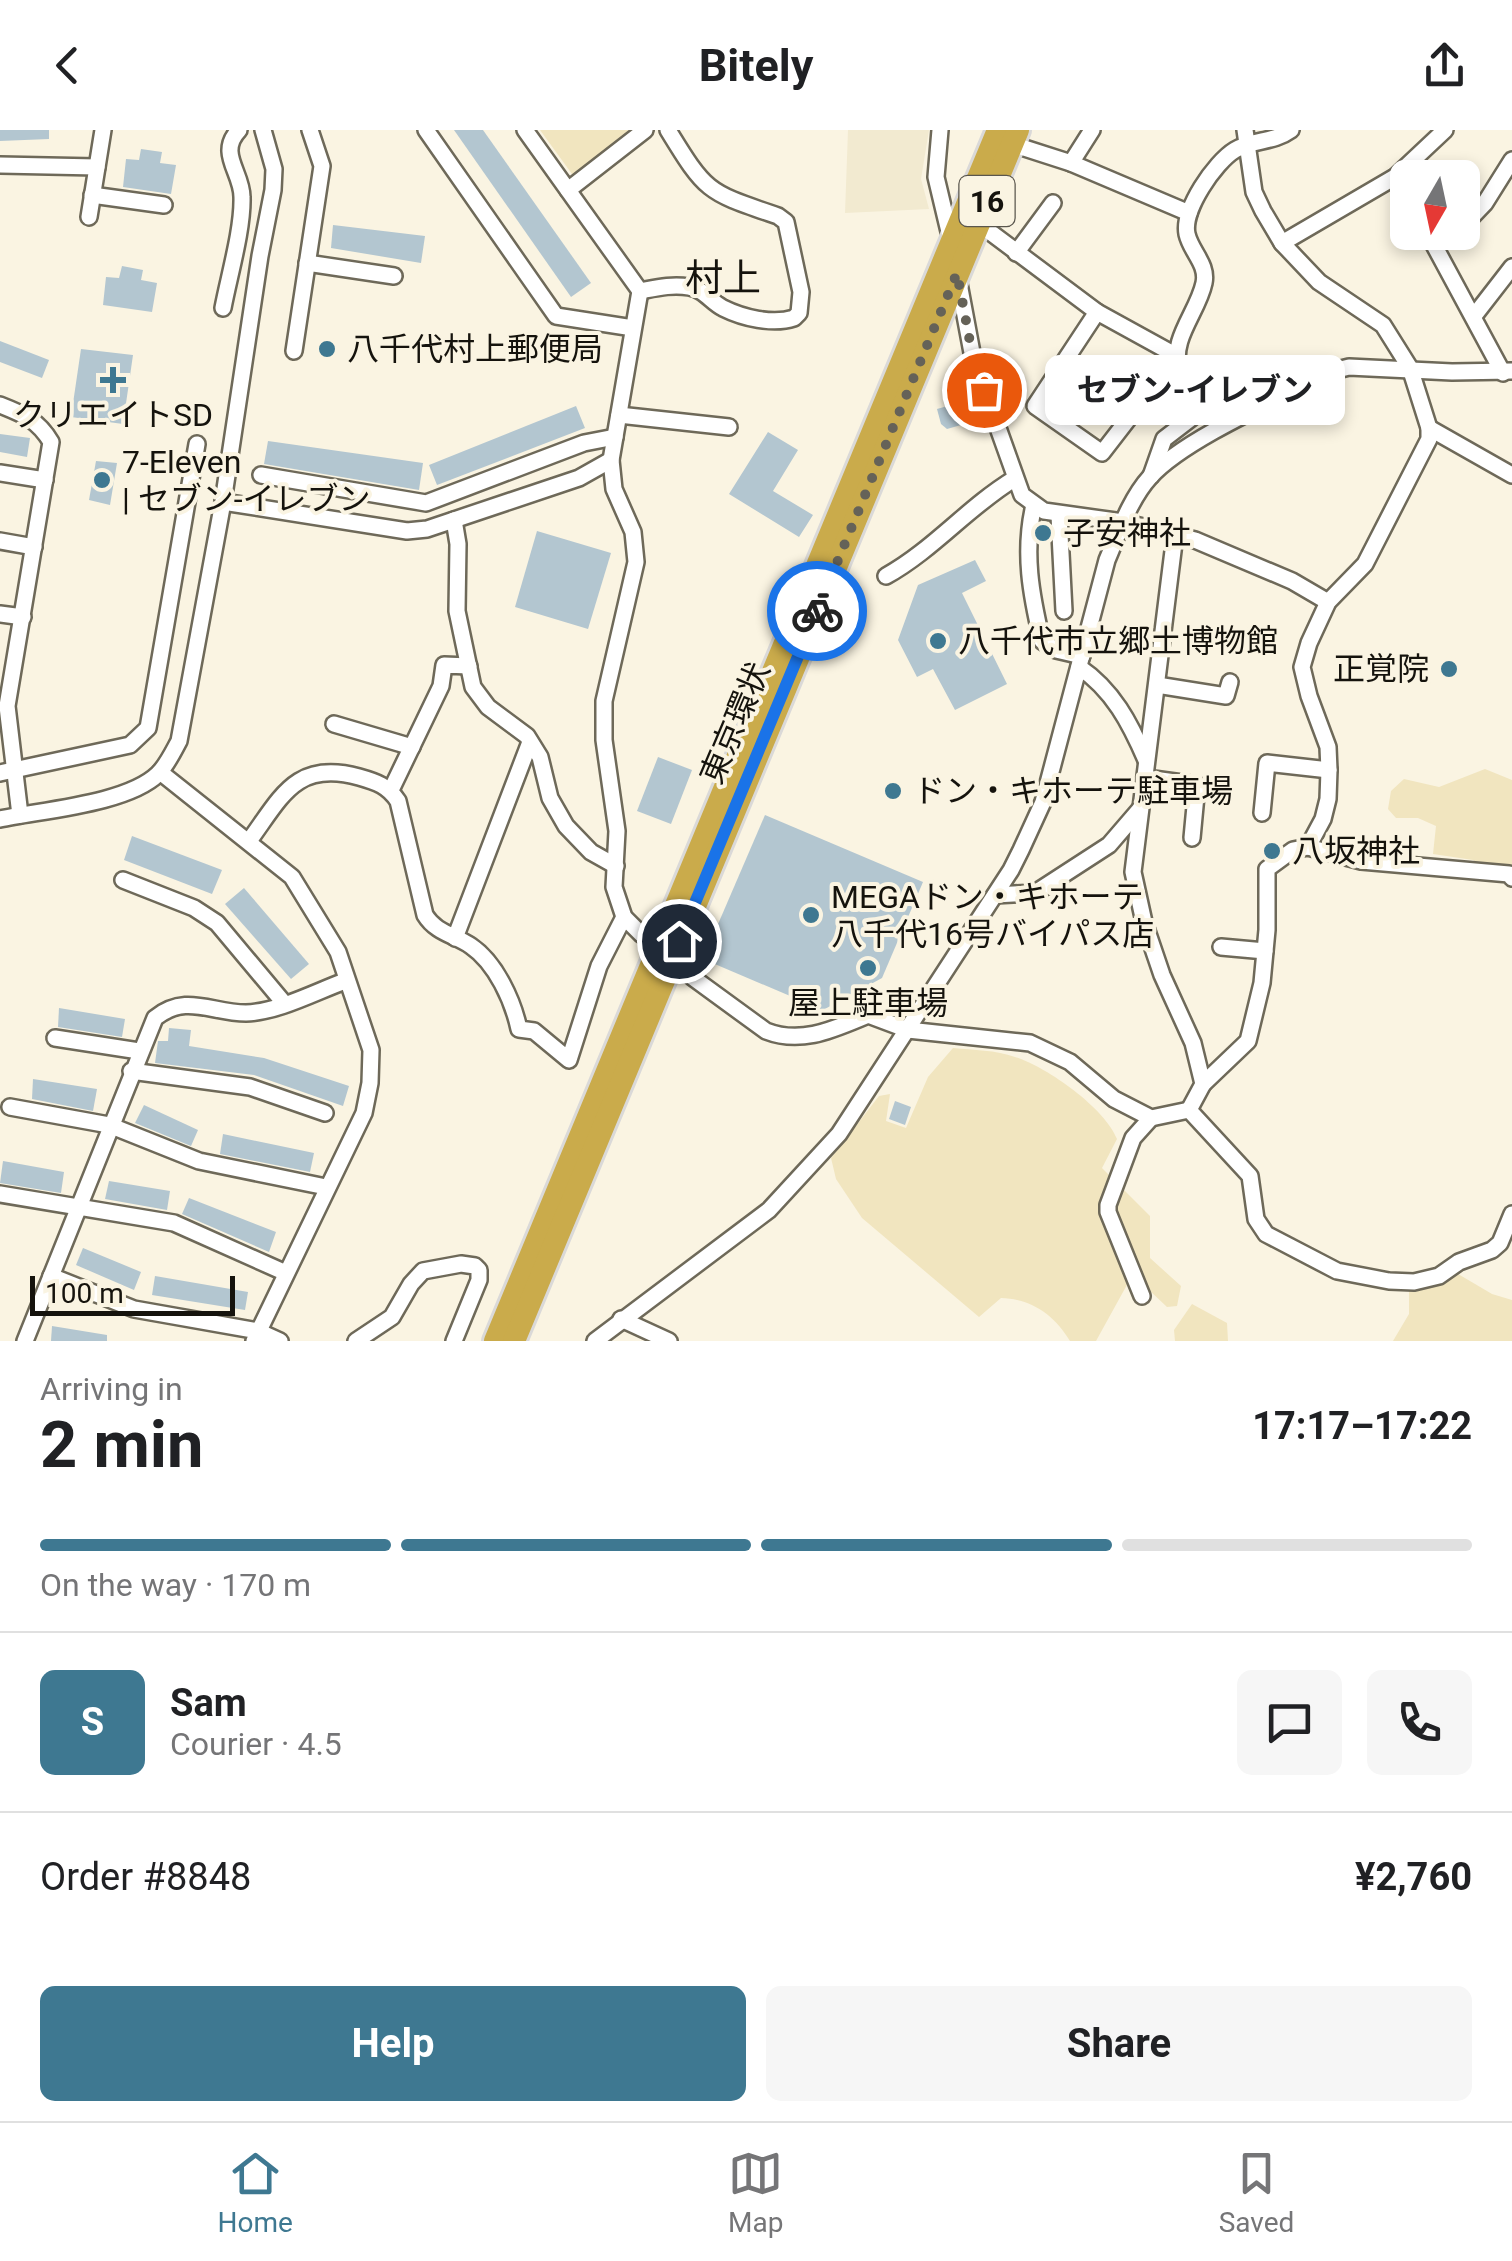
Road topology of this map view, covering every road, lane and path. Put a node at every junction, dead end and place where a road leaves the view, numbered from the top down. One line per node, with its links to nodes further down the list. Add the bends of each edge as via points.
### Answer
1 (103, 130): 19 (street)
2 (240, 130): 40 (street, via 230,144 242,195)
3 (263, 130): 63 (street, via 274,190)
4 (310, 130): 35 (street, via 322,166)
5 (426, 130): 43 (street, via 556,316)
6 (525, 130): 21 (street)
7 (646, 130): 21 (street)
8 (668, 130): 39 (street, via 712,192 786,222 801,302 794,318 776,322 720,307 689,287)
9 (940, 130): 29 (street, via 935,163)
10 (1092, 130): 17 (street)
11 (1291, 130): 14 (street, via 1278,140)
12 (1445, 130): 15 (street)
13 (1009, 135): 17 (street); 28 (highway, 東京環状 / 16); 29 (highway, 東京環状 / 16)
14 (1248, 137): 26 (street); 30 (street, via 1254,192)
15 (1413, 160)
16 (1512, 160): 25 (street)
17 (1070, 164): 26 (street)
18 (0, 165): 19 (street)
19 (97, 167): 22 (street)
20 (1390, 180): 30 (street)
21 (568, 190): 39 (street)
22 (92, 196): 24 (street); 27 (street)
23 (1053, 203): 34 (street)
24 (164, 205)
25 (1480, 208)
26 (1189, 212): 45 (street, via 1187,236 1206,273)
27 (89, 217)
28 (978, 223): 34 (street); 37 (highway, 東京環状 / 16)
29 (951, 242): 37 (street); 131 (highway, 東京環状 / 16)
30 (1282, 243): 47 (street, via 1319,282 1383,324)
31 (1437, 250): 33 (street)
32 (1442, 250): 33 (street)
33 (1439, 253): 42 (street)
34 (1016, 254): 41 (street)
35 (308, 263): 38 (street); 44 (street)
36 (1512, 267): 42 (street)
37 (957, 273): 46 (street); 132 (highway, 東京環状 / 16)
38 (394, 276)
39 (640, 291): 43 (street)
40 (223, 308)
41 (1097, 312): 45 (street); 45 (street, via 1036,406 1102,453)
42 (1474, 316): 48 (street)
43 (633, 328): 51 (street)
44 (294, 351)
45 (1177, 356): 60 (street, via 1198,404 1194,416 1164,439)
46 (973, 358): 49 (street); 61 (street)
47 (1410, 368): 48 (street); 53 (street); 60 (street, via 1333,370 1197,442)
48 (1508, 372)
49 (1011, 386)
50 (0, 405): 62 (street, via 42,426 52,442)
51 (619, 415): 52 (street); 54 (street)
52 (729, 426)
53 (1429, 428): 59 (street); 72 (street, via 1425,451 1365,564)
54 (615, 438): 56 (street); 58 (street, via 584,442 426,503)
55 (197, 444): 86 (street, via 148,728 130,745)
56 (612, 460): 66 (street, via 579,478); 96 (street, via 614,489 636,552 604,701)
57 (0, 472): 62 (street)
58 (261, 475)
59 (1512, 475)
60 (1151, 476): 67 (street)
61 (1014, 479): 64 (street); 71 (street)
62 (45, 480): 70 (street)
63 (223, 502): 66 (street, via 407,531); 87 (street, via 186,714)
64 (1034, 505): 65 (street); 76 (street, via 1026,560 1042,641)
65 (1059, 515): 67 (street); 73 (street)
66 (454, 520): 77 (street, via 457,611)
67 (1122, 522): 68 (street); 76 (street)
68 (1175, 535): 72 (street); 79 (street)
69 (0, 541): 70 (street)
70 (34, 547): 75 (street)
71 (886, 576)
72 (1328, 602): 84 (street, via 1302,667)
73 (1064, 611)
74 (0, 614): 75 (street)
75 (22, 617): 80 (street)
76 (1081, 662): 85 (street, via 1124,714); 99 (street, via 1042,802)
77 (469, 666): 82 (street, via 473,687 488,707); 83 (street, via 444,665)
78 (1230, 682): 79 (street, via 1226,696)
79 (1157, 685): 85 (street)
80 (4, 706): 86 (street)
81 (334, 724): 83 (street)
82 (530, 742): 96 (street, via 566,826); 102 (street)
83 (412, 747): 88 (street)
84 (1329, 770): 90 (street, via 1267,762); 95 (street, via 1323,819)
85 (1147, 771): 89 (street); 93 (street, via 1197,785)
86 (7, 772): 91 (street)
87 (160, 772): 91 (street, via 107,797); 94 (street)
88 (391, 790): 94 (street, via 343,773 314,772 296,780); 102 (street, via 424,916)
89 (1140, 809): 99 (street, via 1108,845 1035,893); 112 (street, via 1133,858 1137,892)
90 (1262, 813)
91 (20, 815): 92 (street)
92 (0, 819)
93 (1192, 838)
94 (249, 841): 106 (street, via 292,877 338,952)
95 (1308, 848): 97 (street); 104 (street, via 1267,869)
96 (616, 866): 100 (street, via 614,887)
97 (1512, 878)
98 (123, 880): 107 (street, via 208,916)
99 (995, 895): 108 (street)
100 (624, 918): 101 (street); 102 (street, via 599,966 569,1060 534,1031 519,1028 500,980 474,948)
101 (642, 935)
102 (455, 938)
103 (1221, 947): 104 (street)
104 (1265, 951): 112 (street, via 1248,1041)
105 (692, 977): 108 (street, via 778,1036 819,1034 868,1014)
106 (345, 981): 107 (street); 118 (street, via 372,1067 364,1112)
107 (284, 1003): 110 (street, via 248,1013 174,1006 155,1018)
108 (908, 1030): 116 (street, via 1030,1043); 125 (street, via 839,1134 769,1210)
109 (56, 1038): 110 (street)
110 (140, 1051): 111 (street)
111 (131, 1071): 115 (street, via 250,1087); 117 (street)
112 (1203, 1084): 114 (street)
113 (10, 1107): 117 (street)
114 (1189, 1110): 116 (street); 121 (street, via 1250,1176 1256,1220 1266,1234 1337,1271 1389,1282 1439,1276 1500,1244)
115 (325, 1113)
116 (1151, 1118): 124 (street, via 1133,1138 1108,1205)
117 (109, 1125): 118 (street, via 199,1161); 120 (street)
118 (326, 1187): 122 (street)
119 (0, 1194): 120 (street)
120 (76, 1208): 122 (street, via 174,1223); 123 (street)
121 (1512, 1214)
122 (286, 1273): 126 (street)
123 (50, 1276): 126 (street, via 134,1309); 127 (street)
124 (1142, 1296)
125 (622, 1319): 133 (street); 134 (street)
126 (256, 1336): 128 (street)
127 (24, 1341)
128 (280, 1341)
129 (356, 1341): 130 (street, via 392,1317 423,1270 469,1264 479,1280)
130 (454, 1341)
131 (495, 1341)
132 (514, 1341)
133 (595, 1341)
134 (669, 1341)

